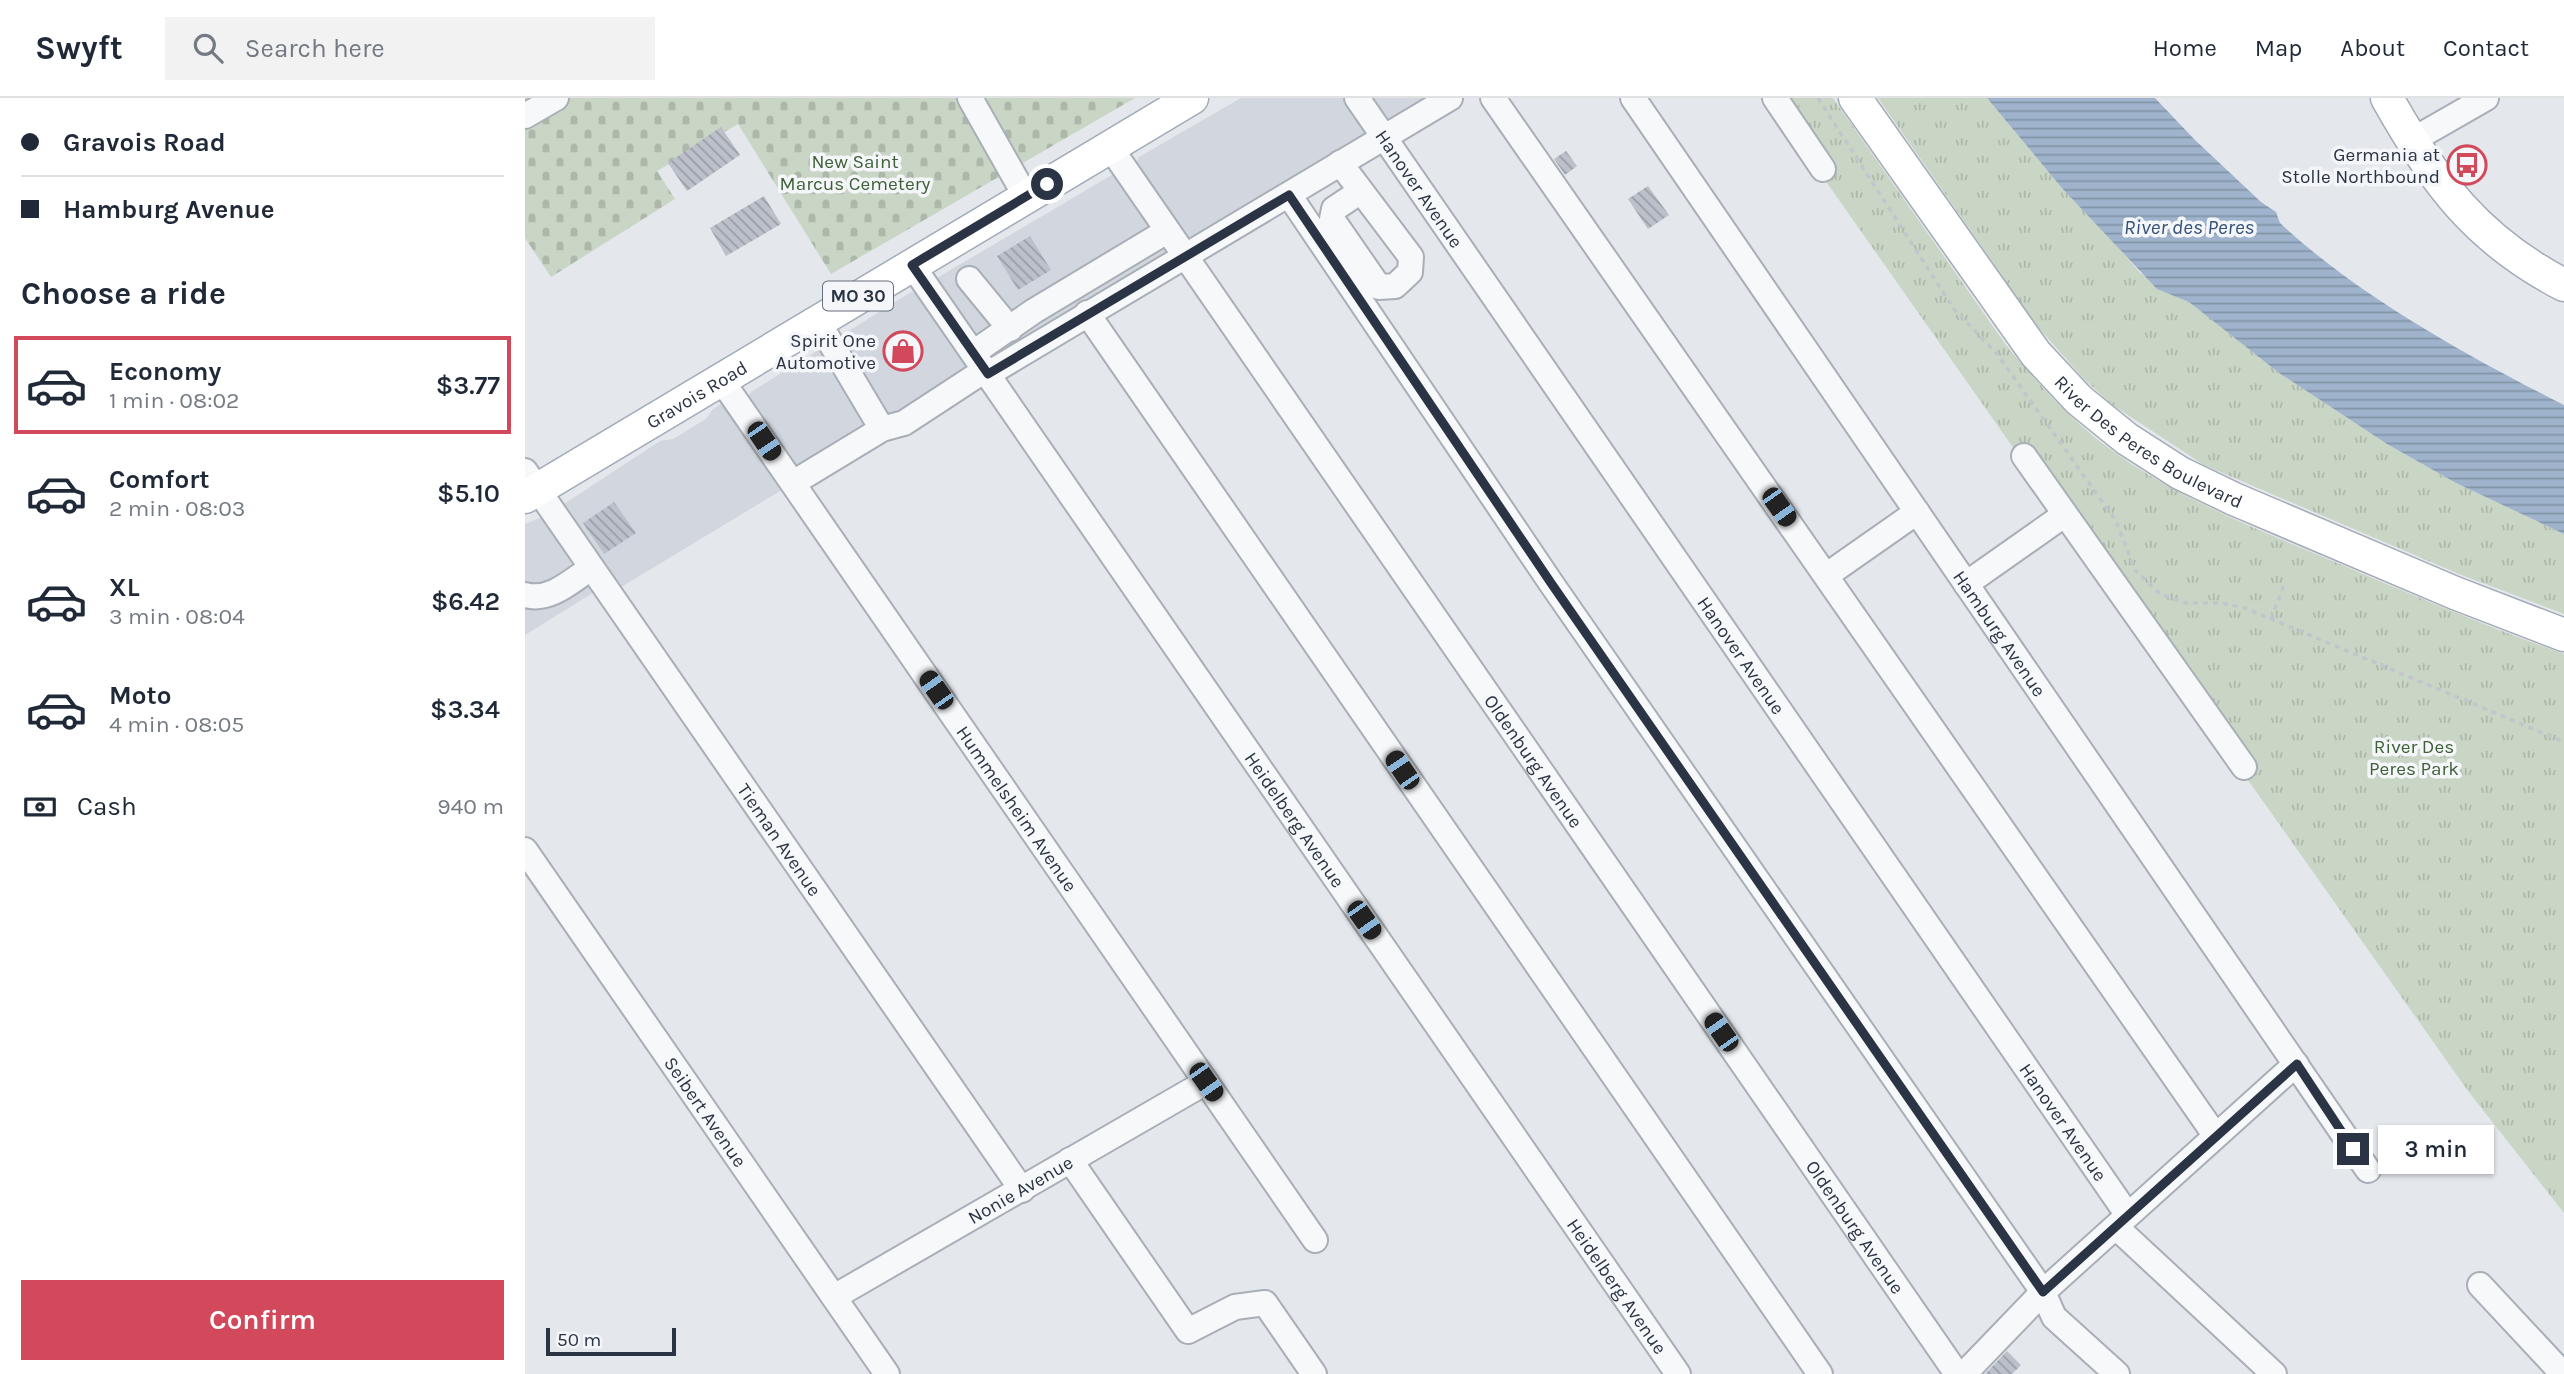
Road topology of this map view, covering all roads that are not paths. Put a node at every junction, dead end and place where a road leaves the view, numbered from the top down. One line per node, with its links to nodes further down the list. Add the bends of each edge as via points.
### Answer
1 (556, 98): 12 (street)
2 (970, 98): 20 (street)
3 (1192, 98): 15 (main road, Gravois Road / MO 30)
4 (1357, 98): 13 (street, Hanover Avenue)
5 (1450, 98): 13 (street)
6 (1493, 98): 38 (street)
7 (1633, 98): 35 (street, Hamburg Avenue)
8 (1775, 98): 17 (street)
9 (1855, 98): 41 (main road, River Des Peres Boulevard, via 2036,354 2079,400 2127,439 2180,473 2234,499)
10 (2387, 98): 14 (main road)
11 (2486, 98): 14 (street)
12 (525, 116)
13 (1383, 136): 16 (street); 50 (street, Hanover Avenue)
14 (2411, 141): 25 (main road, via 2430,172 2474,224)
15 (1110, 147): 20 (main road, Gravois Road / MO 30); 21 (street, Oldenburg Avenue)
16 (1340, 163): 18 (street); 19 (street)
17 (1823, 169)
18 (1361, 191)
19 (1289, 195): 22 (street); 53 (street, via 1551,583)
20 (1025, 197): 23 (main road, Gravois Road / MO 30)
21 (1167, 231): 22 (street, Oldenburg Avenue); 28 (street)
22 (1185, 257): 26 (street); 59 (street, Oldenburg Avenue)
23 (912, 265): 27 (main road, Gravois Road / MO 30); 29 (street, Heidelberg Avenue)
24 (969, 279): 28 (street)
25 (2564, 285)
26 (1087, 313): 29 (street); 58 (street)
27 (817, 320): 30 (main road, Gravois Road / MO 30); 31 (street)
28 (1010, 328): 29 (street)
29 (982, 366): 31 (street, via 904,423); 57 (street, Heidelberg Avenue)
30 (720, 378): 33 (street, Hummelsheim Avenue); 34 (main road, Gravois Road / MO 30)
31 (882, 429): 33 (street)
32 (2024, 456): 36 (street)
33 (793, 483): 45 (street, Hummelsheim Avenue)
34 (529, 486): 37 (street, Tieman Avenue)
35 (1917, 512): 38 (street); 39 (street, Hamburg Avenue)
36 (2064, 515): 39 (street); 42 (street)
37 (591, 568): 40 (street, via 551,594); 49 (street, Tieman Avenue)
38 (1827, 575): 46 (street)
39 (1966, 584): 44 (street, Hamburg Avenue)
40 (525, 595)
41 (2564, 635)
42 (2243, 767)
43 (528, 860): 54 (street, Seibert Avenue)
44 (2297, 1064): 46 (street); 48 (street, Hamburg Avenue)
45 (1206, 1082): 47 (street, Nonie Avenue); 51 (street, Hummelsheim Avenue)
46 (2215, 1135): 50 (street)
47 (1070, 1160): 49 (street, Nonie Avenue); 55 (street, via 1188,1331 1235,1307 1265,1303)
48 (2368, 1170)
49 (1022, 1190): 54 (street, Nonie Avenue)
50 (2122, 1221): 53 (street); 62 (street, Hanover Avenue)
51 (1315, 1240)
52 (2480, 1285): 63 (street)
53 (2043, 1292): 60 (street); 61 (street, via 2054,1317)
54 (834, 1297): 56 (street, Seibert Avenue)
55 (1310, 1373)
56 (887, 1374)
57 (1678, 1374)
58 (1821, 1374)
59 (1957, 1374)
60 (1964, 1374)
61 (2117, 1374)
62 (2274, 1374)
63 (2563, 1374)

